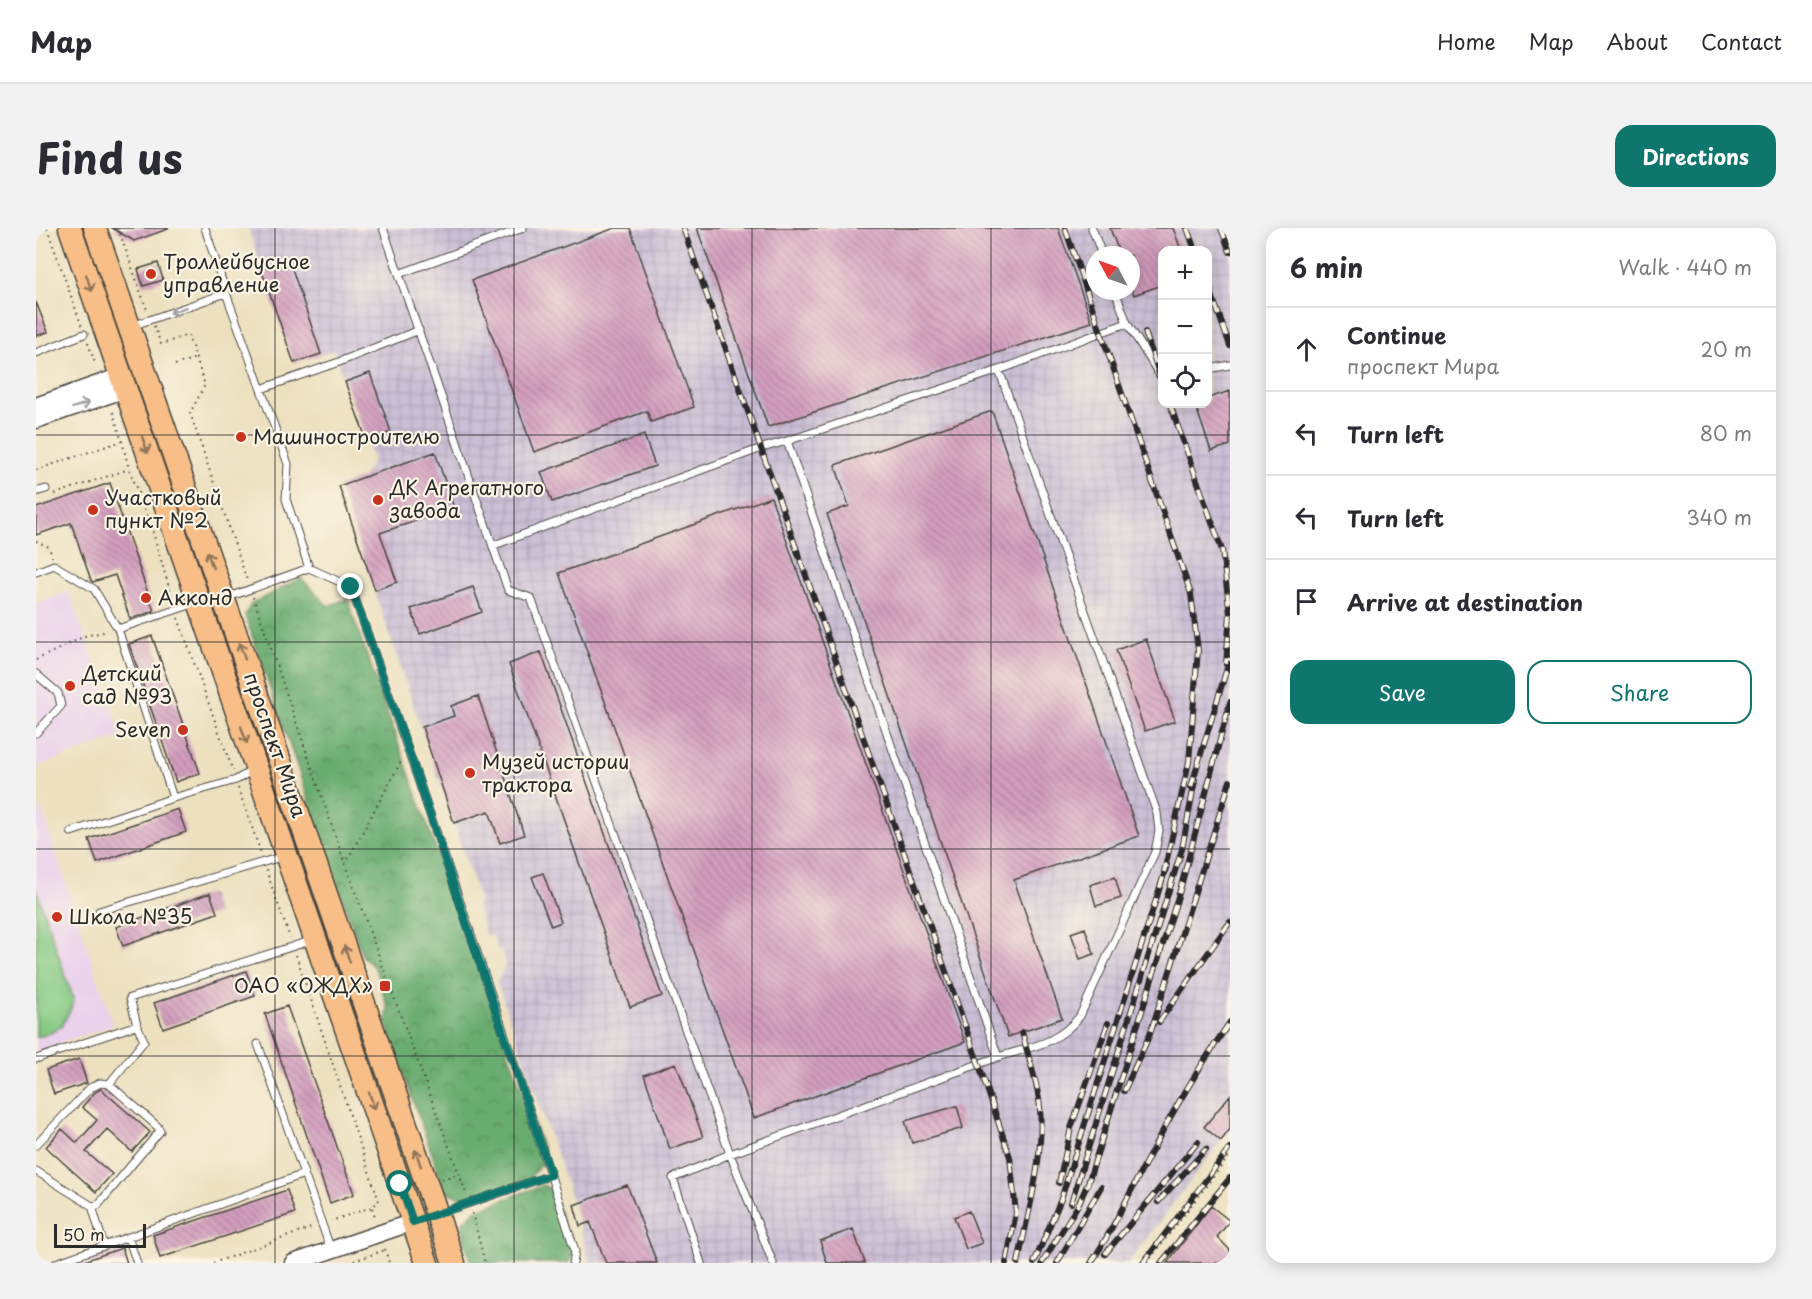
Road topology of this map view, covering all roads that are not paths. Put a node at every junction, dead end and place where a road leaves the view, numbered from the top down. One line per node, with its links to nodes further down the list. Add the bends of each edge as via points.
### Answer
1 (70, 228): 21 (main road, проспект Мира, one-way to 21)
2 (95, 228): 12 (main road, проспект Мира)
3 (205, 228): 9 (lane)
4 (383, 228): 8 (lane)
5 (523, 228): 8 (lane)
6 (1092, 228): 7 (lane)
7 (1099, 246)
8 (399, 274): 13 (lane)
9 (226, 293): 12 (lane, one-way to 12); 22 (lane)
10 (1118, 300): 11 (lane)
11 (1127, 323): 18 (lane); 19 (lane)
12 (129, 327): 20 (main road, проспект Мира)
13 (419, 330): 22 (lane); 28 (lane)
14 (84, 334): 15 (lane)
15 (36, 353)
16 (1230, 365): 17 (lane)
17 (1212, 368)
18 (999, 370): 25 (lane); 44 (lane, via 1157,813 1159,831 1155,852 1080,1016 1058,1038)
19 (1158, 372)
20 (146, 375): 21 (main road); 31 (main road, проспект Мира, one-way to 20)
21 (124, 383): 23 (street); 24 (street, one-way to 21); 32 (main road, проспект Мира, one-way to 32)
22 (261, 389): 29 (lane, via 288,464 286,499)
23 (36, 405)
24 (36, 420)
25 (787, 441): 28 (lane); 44 (lane)
26 (36, 492): 27 (lane)
27 (46, 493)
28 (494, 545): 48 (lane, via 508,590 531,598)
29 (309, 568): 31 (lane); 51 (lane, via 351,587)
30 (36, 572): 33 (lane, via 54,566 94,589)
31 (224, 598): 53 (main road, проспект Мира, one-way to 31)
32 (198, 602): 33 (lane); 36 (main road, проспект Мира, one-way to 36)
33 (118, 629): 37 (lane)
34 (36, 674): 35 (lane, via 58,693 61,706)
35 (36, 733)
36 (245, 772): 37 (lane, via 236,780); 39 (main road, проспект Мира)
37 (173, 798): 38 (lane)
38 (71, 832)
39 (286, 855): 40 (lane); 41 (main road, проспект Мира)
40 (99, 911)
41 (316, 940): 42 (lane, via 130,998); 54 (main road, проспект Мира, one-way to 54)
42 (137, 1025): 45 (lane); 46 (lane, via 144,1041)
43 (258, 1044): 50 (lane)
44 (998, 1057): 48 (lane)
45 (36, 1059)
46 (109, 1084): 47 (lane, via 90,1088); 52 (lane, via 160,1131 98,1205)
47 (36, 1145)
48 (730, 1154): 64 (lane, via 673,1178); 65 (lane)
49 (36, 1171): 52 (lane)
50 (304, 1174): 55 (lane); 57 (lane)
51 (551, 1175): 53 (lane); 63 (lane, via 575,1251)
52 (92, 1206): 56 (lane)
53 (437, 1214): 54 (main road); 62 (main road, проспект Мира)
54 (413, 1222): 57 (street); 61 (main road, проспект Мира)
55 (128, 1237): 56 (lane); 59 (lane)
56 (104, 1246): 58 (lane)
57 (331, 1250): 60 (street)
58 (56, 1263)
59 (137, 1263)
60 (293, 1263)
61 (427, 1263)
62 (454, 1263)
63 (573, 1263)
64 (701, 1263)
65 (773, 1263)

